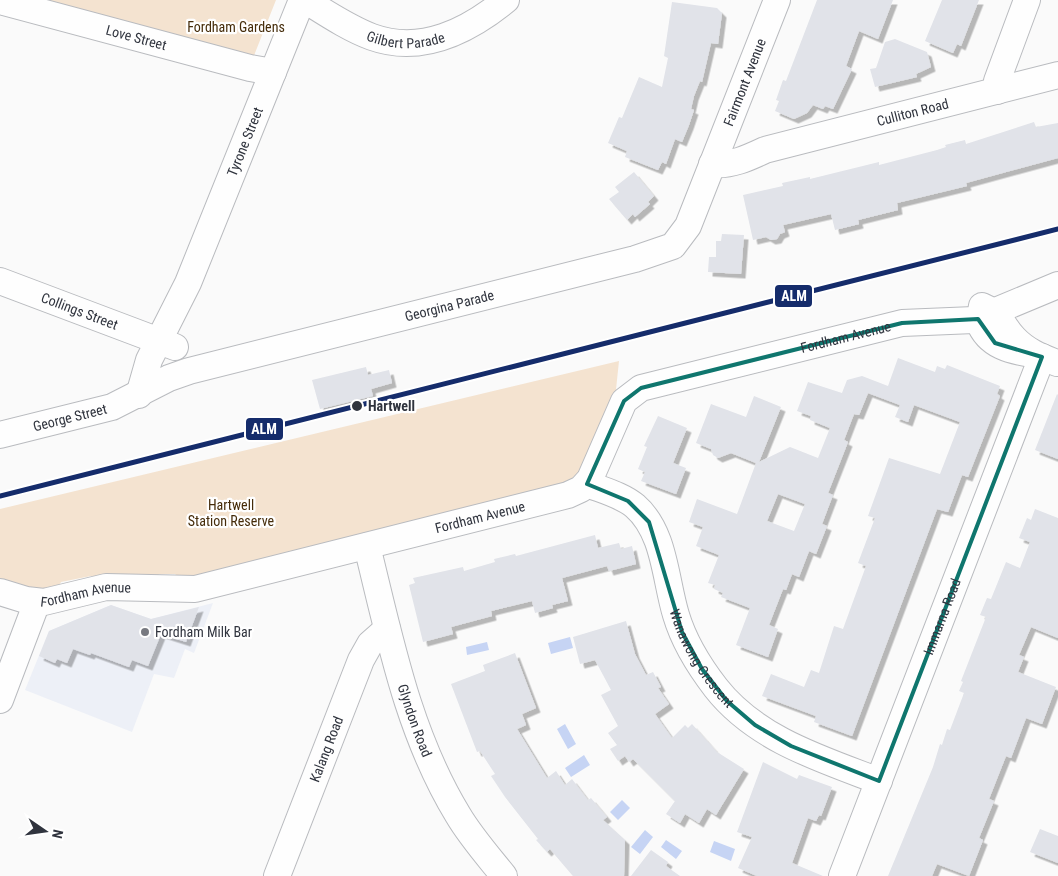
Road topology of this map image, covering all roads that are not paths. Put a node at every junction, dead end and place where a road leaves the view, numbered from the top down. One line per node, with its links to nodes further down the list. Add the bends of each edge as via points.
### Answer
1 (303, 0): 2 (street, Gilbert Parade, via 374,38 411,42 448,37 478,22); 6 (street, Tyrone Street)
2 (506, 0)
3 (777, 0): 9 (street, Fairmont Avenue)
4 (1027, 0): 8 (street, via 997,81)
5 (0, 1): 6 (street, Love Street)
6 (273, 72): 13 (street, Tyrone Street)
7 (1058, 75): 8 (street, Culliton Road)
8 (997, 91): 9 (street, Culliton Road, via 765,150)
9 (716, 156): 15 (street, Georgina Parade, via 683,234 666,250)
10 (0, 281): 13 (street, Collings Street)
11 (1058, 285): 12 (street, Fordham Avenue)
12 (985, 312): 14 (street, via 1012,337); 18 (street, Fordham Avenue, via 902,323 634,392 620,409)
13 (166, 344): 15 (street); 16 (street, Tyrone Street, via 146,368)
14 (1044, 358): 24 (street, Immarna Road)
15 (189, 371): 16 (street, Georgina Parade, via 168,378)
16 (139, 395): 17 (street, George Street, via 112,407)
17 (0, 435)
18 (587, 484): 19 (street, Fordham Avenue, via 568,496); 24 (street, Wanawong Crescent, via 628,501 649,522 682,632 702,669 727,701 755,725 791,746)
19 (367, 546): 21 (street, Fordham Avenue, via 195,589 106,587 55,601); 22 (street, Glyndon Road)
20 (0, 592): 21 (street, Fordham Avenue)
21 (37, 602): 23 (street)
22 (387, 630): 25 (street, Kalang Road, via 370,644 360,660); 26 (street, Glyndon Road, via 410,712 437,777 459,816)
23 (0, 700)
24 (879, 781): 27 (street, Immarna Road)
25 (277, 876)
26 (504, 876)
27 (842, 876)

